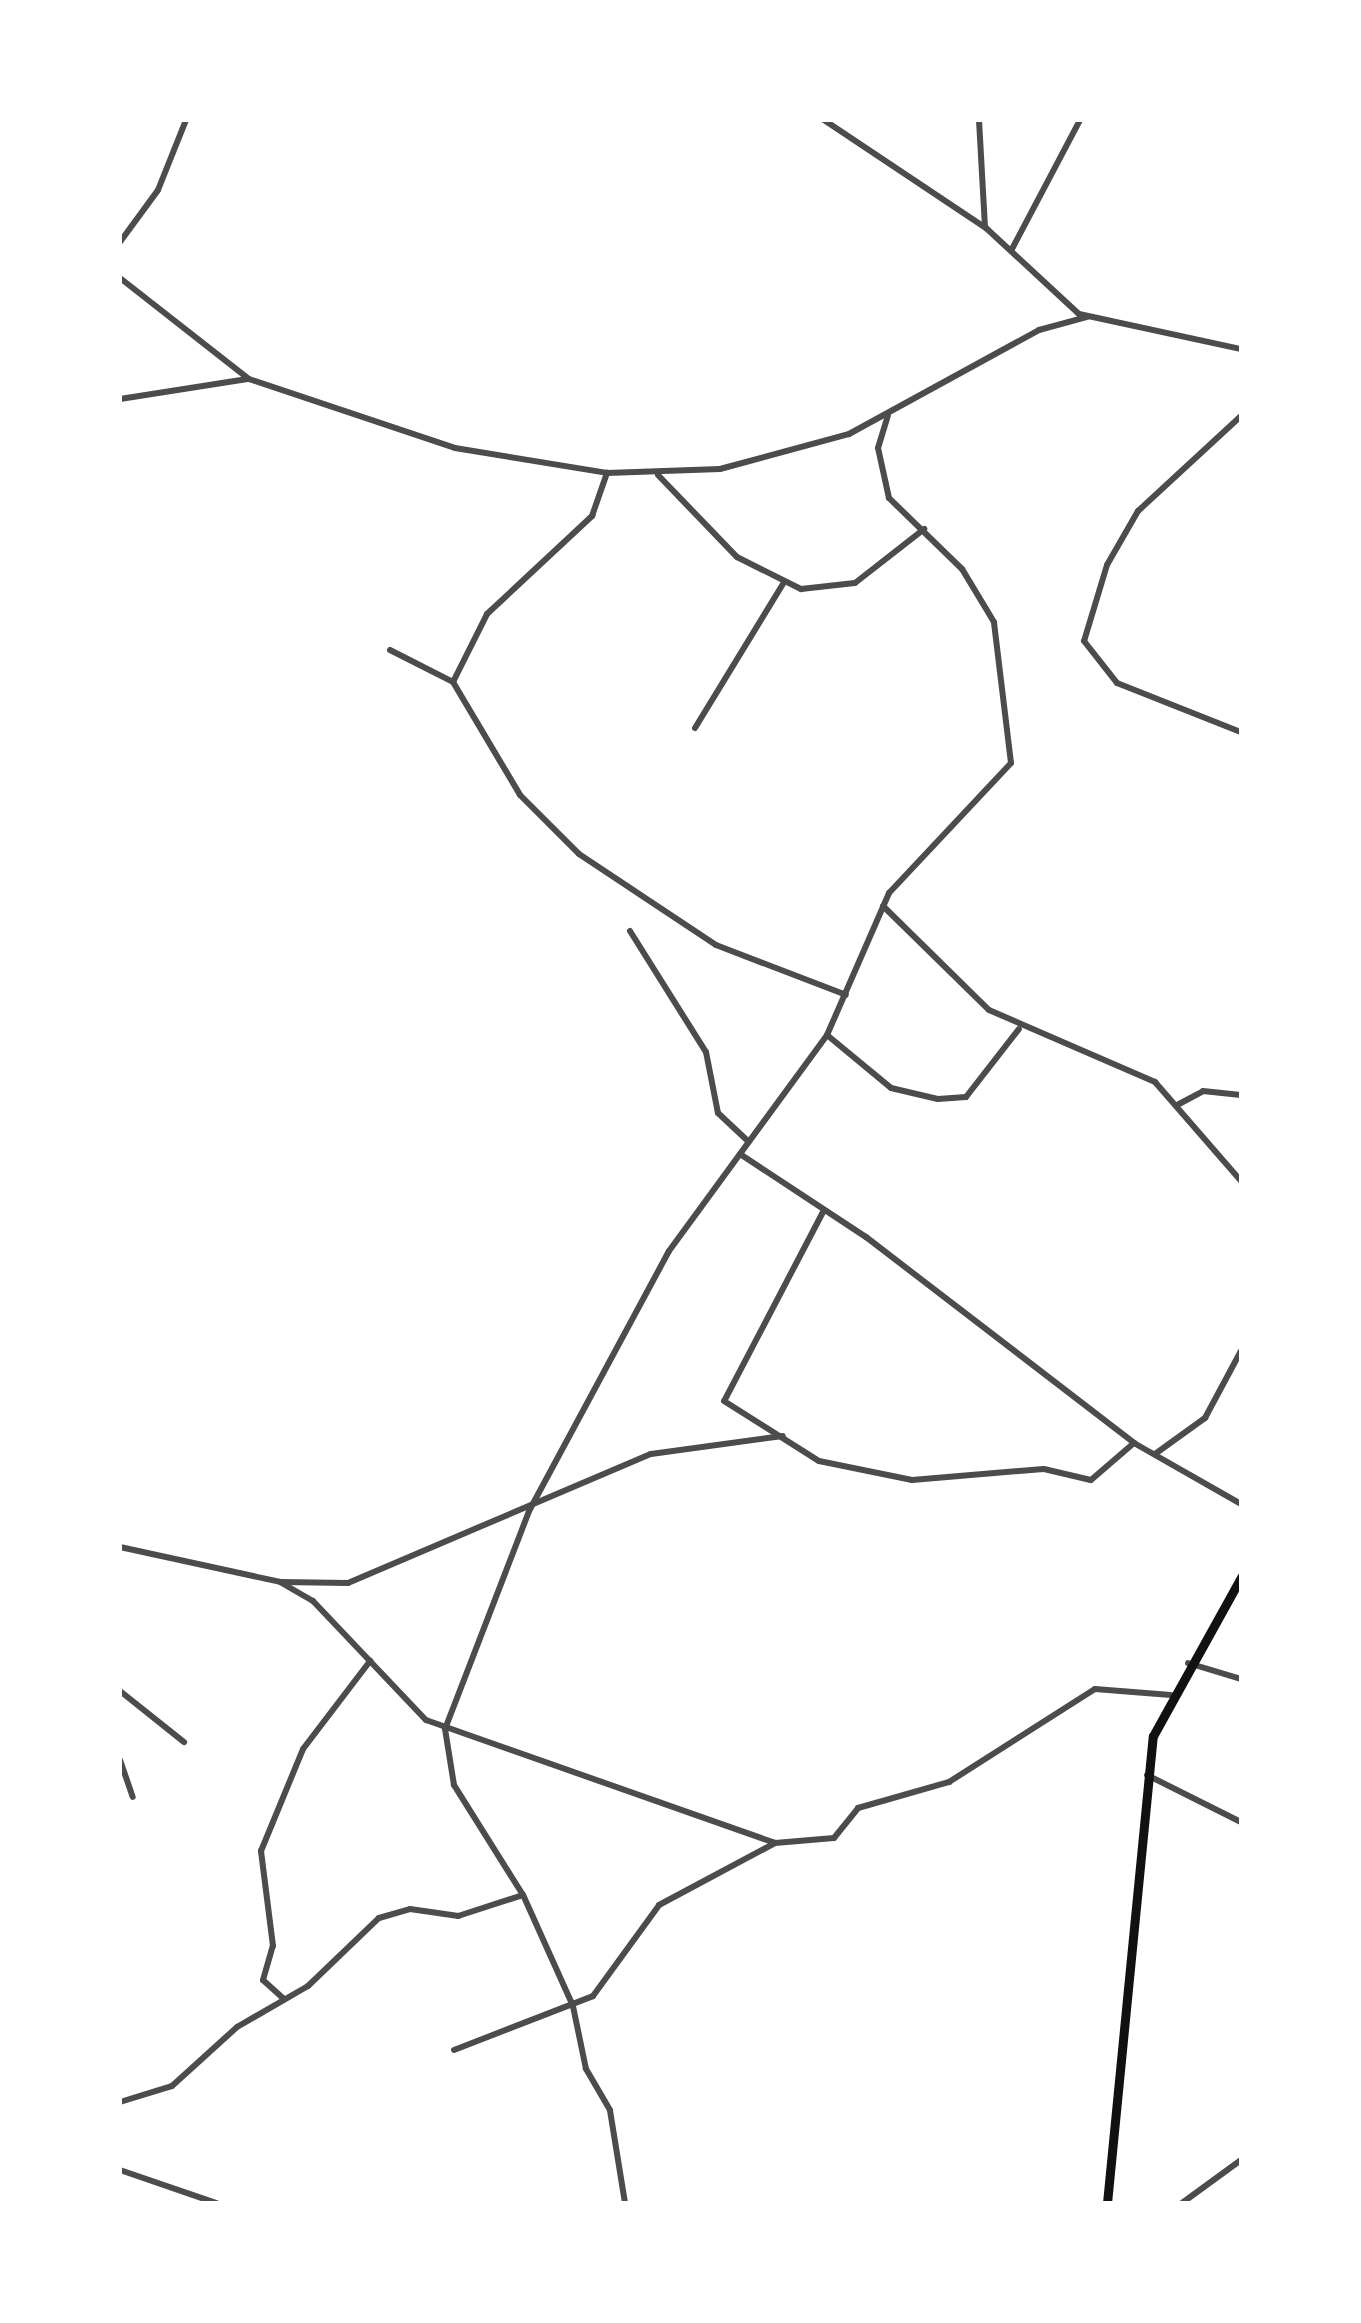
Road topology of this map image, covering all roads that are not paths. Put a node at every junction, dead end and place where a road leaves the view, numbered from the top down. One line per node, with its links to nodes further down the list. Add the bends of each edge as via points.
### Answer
1 (186, 120): 6 (street, via 158,190)
2 (824, 120): 5 (street)
3 (980, 120): 5 (street)
4 (1080, 120): 7 (street)
5 (986, 228): 7 (street)
6 (120, 242)
7 (1012, 249): 9 (street, via 1056,299)
8 (120, 278): 11 (street)
9 (1087, 317): 10 (street); 13 (street, via 1040,330)
10 (1241, 349)
11 (249, 379): 12 (street); 15 (street, via 456,448)
12 (120, 399)
13 (888, 416): 16 (street, via 767,458); 17 (street, via 878,448 882,477 889,498)
14 (1241, 416): 22 (street, via 1138,511 1107,564 1084,641 1117,683)
15 (607, 472): 16 (street); 20 (street, via 592,516 487,614)
16 (657, 474): 18 (street, via 737,556)
17 (924, 529): 18 (street, via 855,583); 23 (street, via 988,605 1014,752)
18 (784, 584): 21 (street)
19 (390, 650): 20 (street)
20 (454, 682): 25 (street, via 520,795 579,854 716,944)
21 (694, 728)
22 (1241, 732)
23 (883, 906): 25 (street); 26 (street)
24 (630, 931): 30 (street, via 706,1052 718,1114)
25 (846, 995): 27 (street)
26 (1020, 1029): 27 (street, via 966,1097 938,1099 891,1088); 29 (street, via 1155,1082)
27 (827, 1035): 30 (street)
28 (1241, 1095): 29 (street, via 1203,1091)
29 (1179, 1104): 32 (street)
30 (749, 1142): 31 (street)
31 (740, 1154): 33 (street); 39 (street, via 669,1251)
32 (1241, 1181)
33 (823, 1212): 35 (street, via 722,1396); 36 (street)
34 (1241, 1350): 37 (street, via 1205,1418)
35 (783, 1436): 36 (street, via 834,1467 928,1481 1009,1469 1091,1480); 39 (street, via 651,1454)
36 (1134, 1443): 37 (street)
37 (1154, 1455): 38 (street)
38 (1241, 1504)
39 (529, 1511): 42 (street, via 348,1583); 48 (street)
40 (120, 1547): 42 (street)
41 (1241, 1577): 44 (main road)
42 (280, 1582): 43 (street, via 313,1601)
43 (370, 1661): 48 (street, via 396,1697); 56 (street, via 303,1749 261,1851 272,1946 262,1980)
44 (1188, 1662): 45 (street); 47 (main road)
45 (1241, 1679)
46 (120, 1691): 49 (street)
47 (1170, 1696): 51 (main road); 54 (street, via 1095,1688 949,1782 858,1808 834,1838)
48 (445, 1729): 54 (street); 55 (street, via 454,1785)
49 (184, 1742)
50 (120, 1760): 52 (street)
51 (1146, 1775): 53 (street); 64 (main road)
52 (133, 1797)
53 (1241, 1822)
54 (775, 1843): 57 (street, via 659,1905 605,1985)
55 (523, 1895): 56 (street, via 458,1916 396,1910); 57 (street)
56 (284, 1999): 59 (street, via 172,2086)
57 (573, 2006): 58 (street); 63 (street, via 586,2069 610,2110)
58 (454, 2050)
59 (120, 2102)
60 (1241, 2160): 65 (street)
61 (120, 2170): 62 (street)
62 (216, 2203)
63 (625, 2203)
64 (1108, 2203)
65 (1182, 2203)

